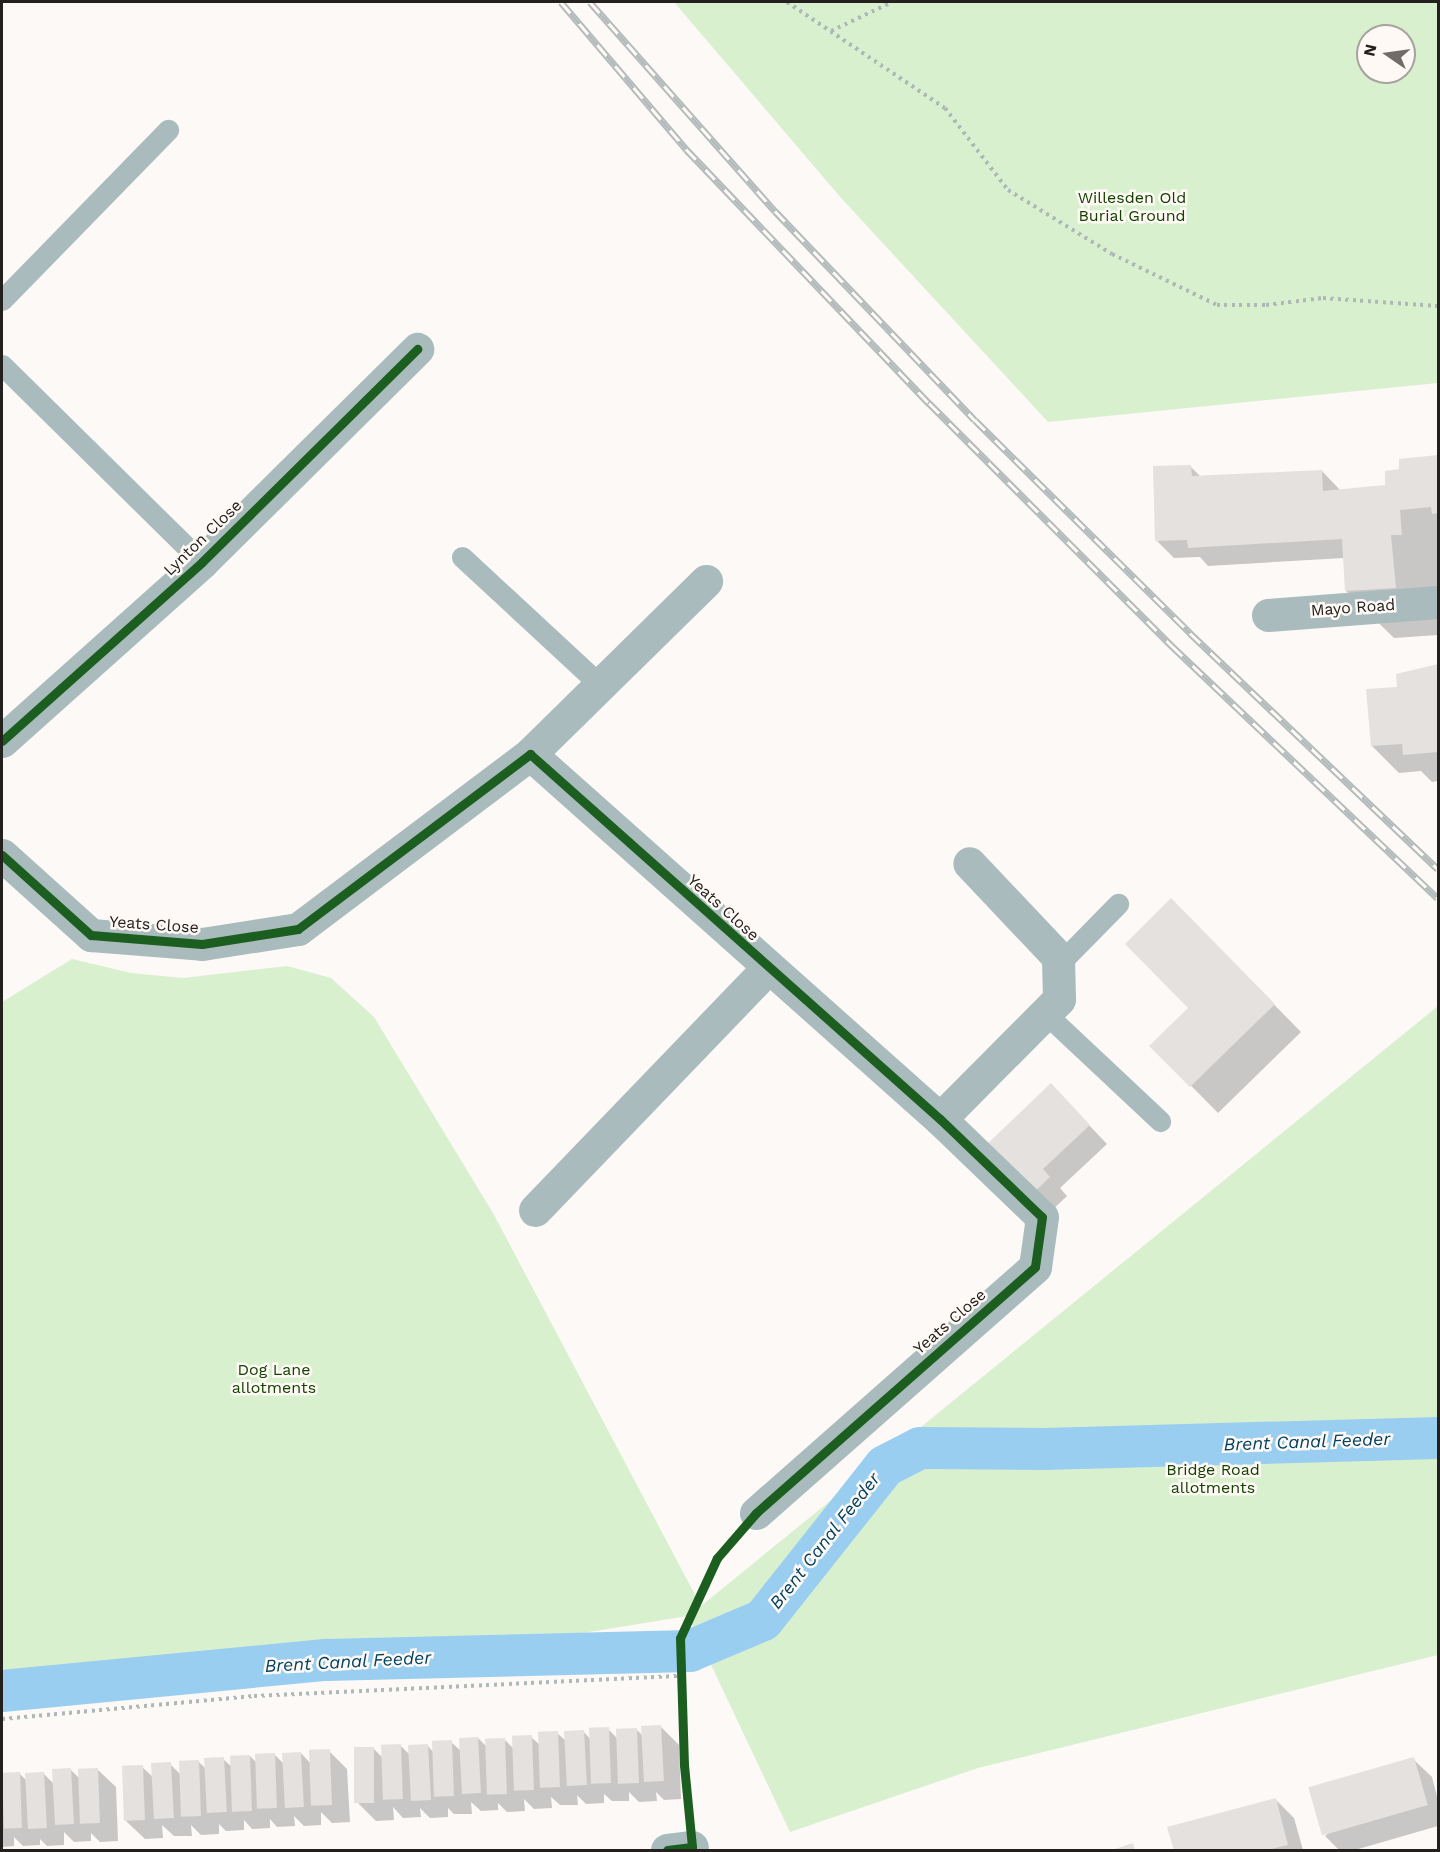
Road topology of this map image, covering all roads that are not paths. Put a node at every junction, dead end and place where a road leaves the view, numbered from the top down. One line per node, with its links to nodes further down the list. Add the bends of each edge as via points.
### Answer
1 (168, 130): 2 (lane)
2 (2, 300)
3 (417, 349): 6 (street, Lynton Close)
4 (2, 365): 6 (lane)
5 (462, 557): 10 (lane)
6 (202, 562): 11 (street, Lynton Close)
7 (706, 580): 10 (street, Yeats Close)
8 (1438, 602): 9 (street, Mayo Road)
9 (1268, 615)
10 (600, 685): 12 (street, Yeats Close)
11 (2, 741)
12 (530, 754): 13 (street, Yeats Close, via 298,930 202,944 91,935); 17 (street, Yeats Close)
13 (2, 855)
14 (969, 863): 16 (street, via 1058,957)
15 (1119, 904): 16 (lane)
16 (1058, 965): 18 (street, via 1059,999)
17 (768, 968): 19 (street, Yeats Close); 21 (street)
18 (1045, 1013): 19 (street); 20 (lane)
19 (940, 1119): 22 (street, Yeats Close, via 1042,1217 1035,1267)
20 (1160, 1121)
21 (535, 1210)
22 (756, 1513)

